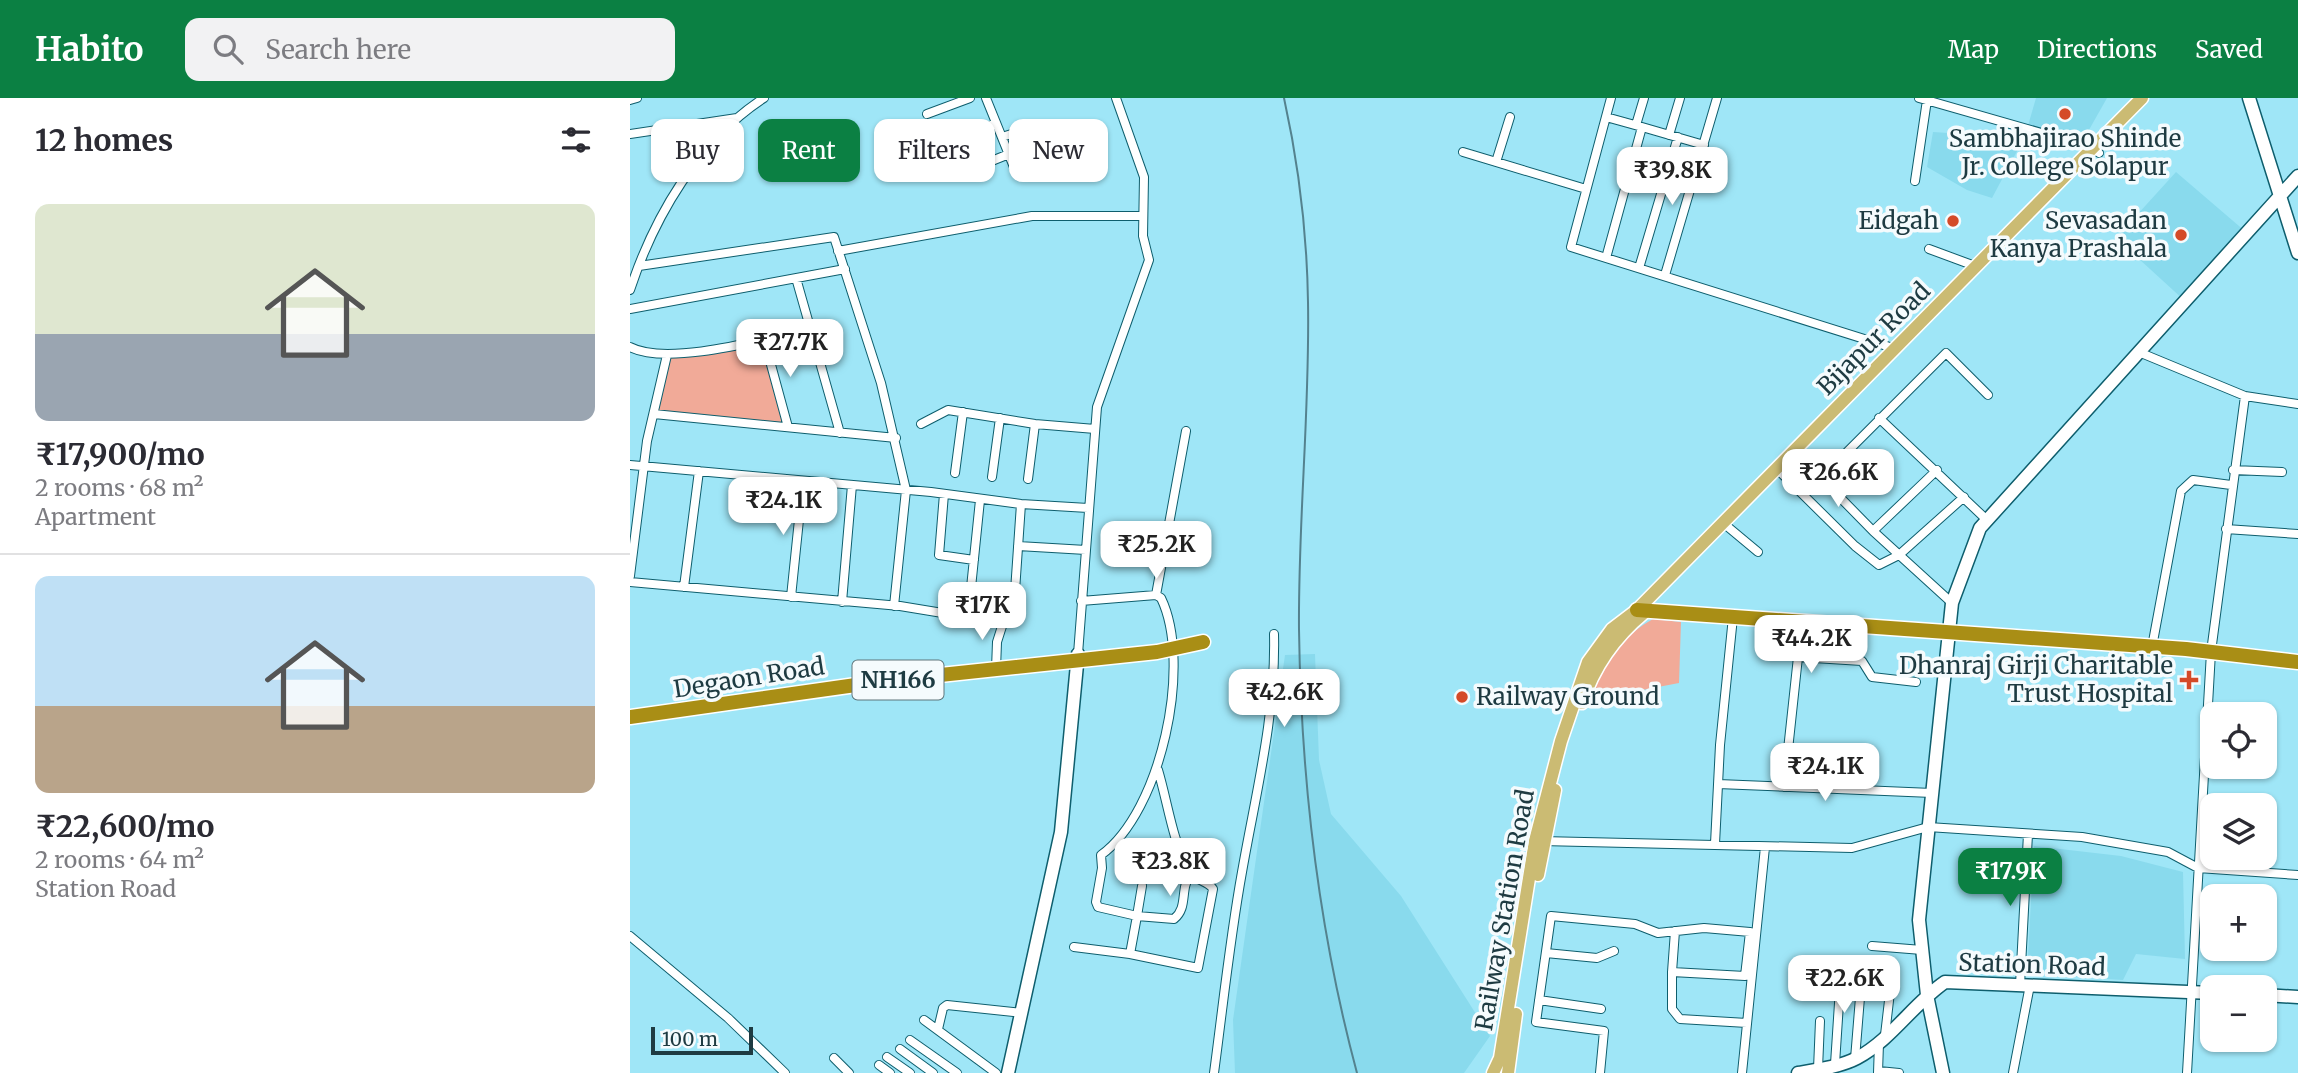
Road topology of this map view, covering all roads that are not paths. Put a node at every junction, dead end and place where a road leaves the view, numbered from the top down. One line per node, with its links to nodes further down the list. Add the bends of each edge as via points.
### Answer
1 (637, 98): 15 (street)
2 (764, 98): 19 (street)
3 (970, 98): 16 (street)
4 (986, 98): 20 (street)
5 (1116, 98): 36 (street, via 1144,177)
6 (1611, 98): 18 (street)
7 (1644, 98): 21 (street)
8 (1680, 98): 24 (street)
9 (1717, 98): 26 (street)
10 (2142, 98): 27 (main road, Bijapur Road)
11 (2153, 98): 27 (main road)
12 (2249, 98): 35 (main road)
13 (2257, 98): 35 (main road)
14 (1923, 99): 27 (street); 33 (street)
15 (630, 100)
16 (927, 114)
17 (1510, 117): 31 (street)
18 (1606, 117): 21 (street); 34 (street)
19 (737, 118): 22 (street); 43 (street, via 692,168)
20 (996, 123): 25 (street)
21 (1639, 126): 24 (street); 41 (street)
22 (630, 134)
23 (1009, 135): 25 (street)
24 (1673, 136): 26 (street); 44 (street)
25 (1002, 137): 29 (street)
26 (1704, 145): 46 (street)
27 (2096, 150): 42 (main road, Bijapur Road); 72 (main road)
28 (1462, 152): 31 (street)
29 (1009, 154): 30 (street)
30 (995, 160)
31 (1496, 162): 34 (street)
32 (2298, 176): 35 (main road)
33 (1915, 181)
34 (1586, 189): 41 (street, via 1571,247)
35 (2284, 192): 37 (main road); 40 (main road); 54 (main road)
36 (1143, 216): 39 (street, via 1032,216); 66 (street, via 1149,260 1097,407)
37 (2298, 226)
38 (1929, 249): 42 (street)
39 (838, 251): 43 (street, via 834,237); 45 (street)
40 (2298, 253)
41 (1606, 258): 44 (street)
42 (1975, 266): 53 (main road, Bijapur Road)
43 (636, 268): 48 (street)
44 (1639, 268): 46 (street)
45 (845, 269): 47 (street); 69 (street)
46 (1665, 275): 53 (street)
47 (796, 278): 49 (street); 50 (street)
48 (630, 290)
49 (630, 309)
50 (811, 329): 51 (street); 68 (street)
51 (764, 339): 55 (street); 65 (street)
52 (630, 347): 55 (street)
53 (1893, 348): 72 (main road, Bijapur Road)
54 (2141, 353): 57 (street); 89 (main road)
55 (667, 355): 60 (street)
56 (1988, 395): 62 (street, via 1946,353)
57 (2245, 396): 58 (street); 74 (street)
58 (2298, 404)
59 (963, 412): 61 (street); 63 (street, via 948,410); 77 (street)
60 (653, 414): 65 (street); 71 (street)
61 (1000, 418): 64 (street); 78 (street)
62 (1879, 418): 73 (street); 92 (street, via 1821,478)
63 (921, 424)
64 (1035, 424): 66 (street); 79 (street)
65 (788, 427): 68 (street)
66 (1096, 429): 88 (street)
67 (1186, 431): 102 (street)
68 (840, 433): 69 (street)
69 (896, 438): 83 (street)
70 (630, 465): 71 (street)
71 (644, 466): 75 (street); 99 (street)
72 (1778, 470): 90 (main road); 97 (street, via 1879,565); 108 (main road, Bijapur Road)
73 (1937, 470): 85 (street); 92 (street)
74 (2233, 470): 76 (street); 82 (street)
75 (699, 471): 80 (street); 101 (street)
76 (2282, 472)
77 (955, 473)
78 (992, 477)
79 (1028, 479)
80 (803, 481): 81 (street); 103 (street)
81 (852, 485): 83 (street); 105 (street)
82 (2231, 485): 91 (street); 116 (street, via 2193,480 2181,491)
83 (906, 490): 84 (street); 107 (street)
84 (943, 494): 86 (street); 98 (street, via 939,555)
85 (1964, 497): 89 (street); 97 (street)
86 (980, 500): 87 (street); 98 (street)
87 (1021, 504): 88 (street); 94 (street)
88 (1088, 508): 95 (street)
89 (1988, 521): 106 (main road, via 1980,528)
90 (1728, 527): 96 (street); 108 (main road)
91 (2226, 529): 93 (street); 117 (street)
92 (1872, 531): 97 (street)
93 (2298, 534)
94 (1018, 545): 95 (street); 111 (street, via 1013,620)
95 (1086, 550): 104 (street)
96 (1758, 552)
97 (1899, 555): 106 (street)
98 (974, 560): 109 (street)
99 (630, 576)
100 (630, 582): 101 (street)
101 (684, 587): 103 (street)
102 (1156, 595): 104 (street); 115 (street, via 1164,603)
103 (792, 597): 105 (street)
104 (1081, 601): 118 (street)
105 (842, 602): 107 (street)
106 (1952, 603): 112 (main road)
107 (894, 606): 109 (street)
108 (1642, 610): 110 (highway); 130 (main road, Railway Station Road, via 1612,629 1588,663 1561,741)
109 (968, 617): 111 (street)
110 (1732, 617): 112 (highway); 125 (street)
111 (1004, 620): 120 (street)
112 (1949, 633): 116 (highway); 127 (main road)
113 (1274, 634): 181 (street, via 1269,734 1239,889)
114 (1203, 642): 115 (highway, Degaon Road / NH166)
115 (1169, 647): 118 (highway, Degaon Road / NH166); 124 (street, via 1173,689)
116 (2152, 647): 117 (highway)
117 (2211, 652): 119 (highway); 133 (street)
118 (1078, 657): 120 (highway, Degaon Road / NH166); 158 (main road, via 1061,832)
119 (2298, 662)
120 (996, 666): 122 (highway, Degaon Road / NH166, via 822,681 699,702); 123 (highway, Degaon Road / NH166)
121 (1916, 682): 126 (street, via 1872,677 1862,661 1798,657)
122 (630, 708)
123 (630, 717)
124 (1157, 769): 134 (street, via 1172,832); 137 (street, via 1137,816 1101,855 1098,907)
125 (1718, 784): 126 (street); 131 (street)
126 (1784, 787): 127 (street)
127 (1932, 793): 128 (main road)
128 (1928, 827): 129 (street); 132 (street, via 1852,848); 142 (main road, via 1919,920)
129 (2028, 834): 133 (street, via 2138,846 2168,852); 149 (street)
130 (1539, 841): 131 (street); 182 (main road, Railway Station Road, via 1500,1058); 183 (main road, Railway Station Road)
131 (1715, 845): 132 (street)
132 (1765, 846): 161 (street)
133 (2198, 868): 135 (street); 151 (street)
134 (1191, 875): 137 (street, via 1178,917); 145 (street, via 1213,890 1198,968)
135 (2298, 875)
136 (1142, 886): 137 (street)
137 (1137, 916): 145 (street)
138 (1675, 931): 144 (street, via 1658,933 1635,923 1551,916); 146 (street); 146 (street, via 1750,932 1745,976)
139 (630, 936): 173 (street)
140 (1872, 946): 142 (street)
141 (1074, 947): 145 (street)
142 (1922, 950): 153 (main road)
143 (1614, 951): 144 (street, via 1597,958)
144 (1546, 953): 156 (street)
145 (1130, 954)
146 (1672, 972): 161 (street, via 1672,1009 1680,1020)
147 (1862, 973): 168 (street)
148 (1892, 975): 163 (street)
149 (2025, 985): 151 (main road, Station Road); 153 (main road, Station Road, via 1945,982); 189 (street)
150 (1840, 988): 169 (street)
151 (2191, 993): 152 (main road, Station Road); 190 (street)
152 (2200, 993)
153 (1927, 995): 163 (main road, Station Road); 188 (main road)
154 (2277, 996): 155 (main road)
155 (2298, 997)
156 (1539, 1000): 157 (street); 184 (street, via 1536,1022 1604,1031)
157 (1601, 1009)
158 (1021, 1013): 162 (street, via 947,1005); 180 (main road)
159 (923, 1020): 162 (street)
160 (1820, 1021): 171 (street)
161 (1747, 1023): 185 (street)
162 (938, 1029): 179 (street)
163 (1882, 1039): 168 (main road, Station Road); 172 (street)
164 (910, 1040): 178 (street)
165 (900, 1049): 177 (street)
166 (834, 1058): 174 (street)
167 (887, 1058): 176 (street)
168 (1855, 1059): 169 (main road, Station Road)
169 (1835, 1064): 171 (main road, Station Road)
170 (879, 1065): 175 (street)
171 (1818, 1069): 186 (main road, Station Road)
172 (1878, 1072): 187 (street)
173 (785, 1073)
174 (849, 1073)
175 (890, 1073)
176 (910, 1073)
177 (933, 1073)
178 (957, 1073)
179 (996, 1073)
180 (1008, 1073)
181 (1214, 1073)
182 (1493, 1073)
183 (1508, 1073)
184 (1600, 1073)
185 (1742, 1073)
186 (1798, 1073)
187 (1899, 1073)
188 (1943, 1073)
189 (2013, 1073)
190 (2187, 1073)

